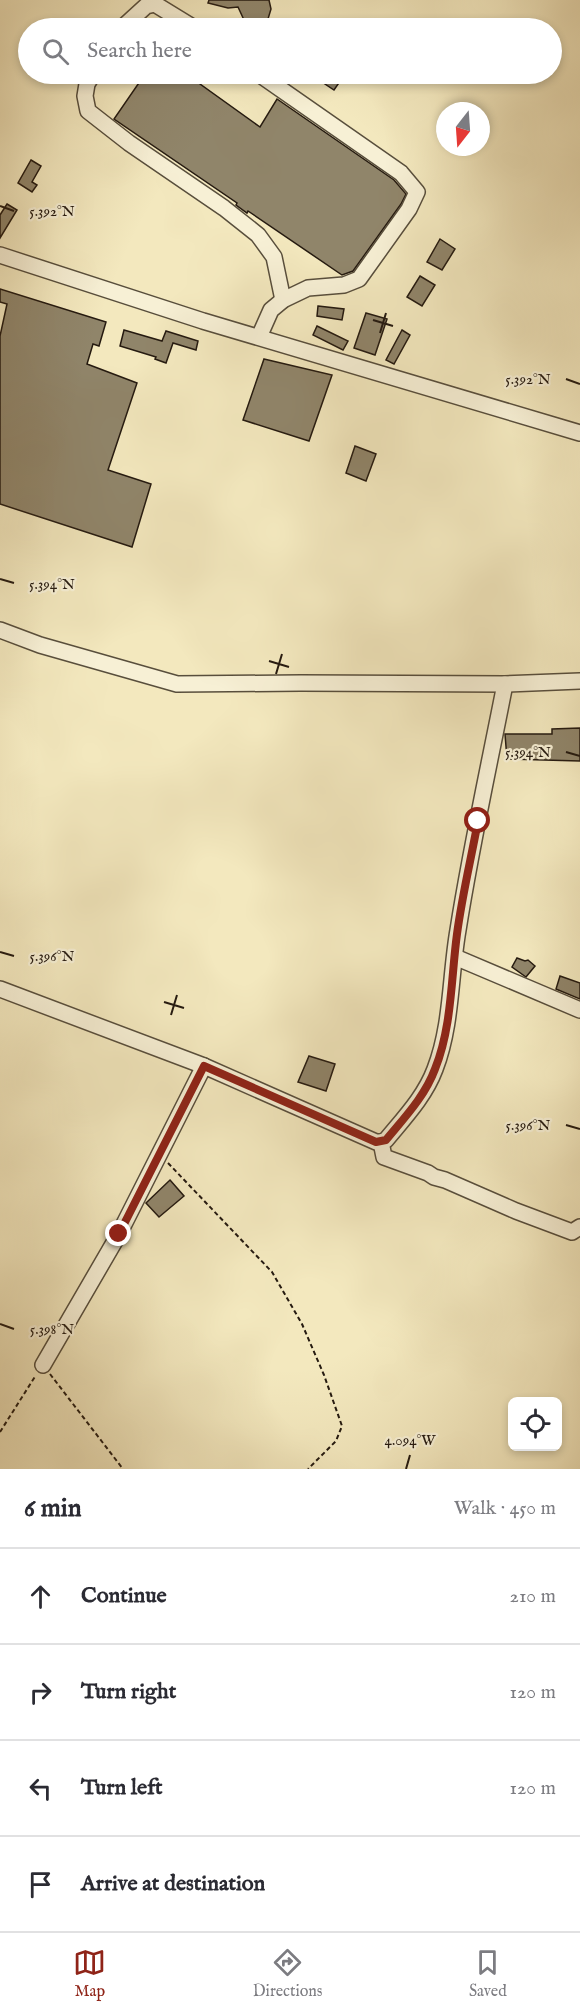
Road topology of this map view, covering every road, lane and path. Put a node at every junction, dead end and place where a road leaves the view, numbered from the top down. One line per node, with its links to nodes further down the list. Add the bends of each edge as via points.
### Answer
1 (133, 18): 2 (street, via 146,6 155,4)
2 (178, 18)
3 (87, 84): 6 (street, via 88,111 258,235 274,257)
4 (273, 84): 6 (street, via 401,173 417,192 359,279 344,285 308,288)
5 (0, 255): 7 (street)
6 (283, 300): 7 (street, via 271,310)
7 (259, 337): 8 (street)
8 (580, 433)
9 (0, 630): 11 (street, via 177,684)
10 (580, 681): 11 (street)
11 (505, 684): 12 (street)
12 (454, 957): 14 (street); 16 (street, via 442,1046 435,1069 425,1092)
13 (0, 989): 15 (street)
14 (580, 1010)
15 (204, 1066): 16 (street); 17 (street)
16 (381, 1142): 18 (street, via 384,1157 572,1232)
17 (160, 1154): 19 (street, via 119,1234); 22 (path, via 272,1272 302,1324 342,1426 336,1441)
18 (580, 1227)
19 (42, 1365): 20 (path); 21 (path)
20 (0, 1432)
21 (123, 1469)
22 (308, 1469)

